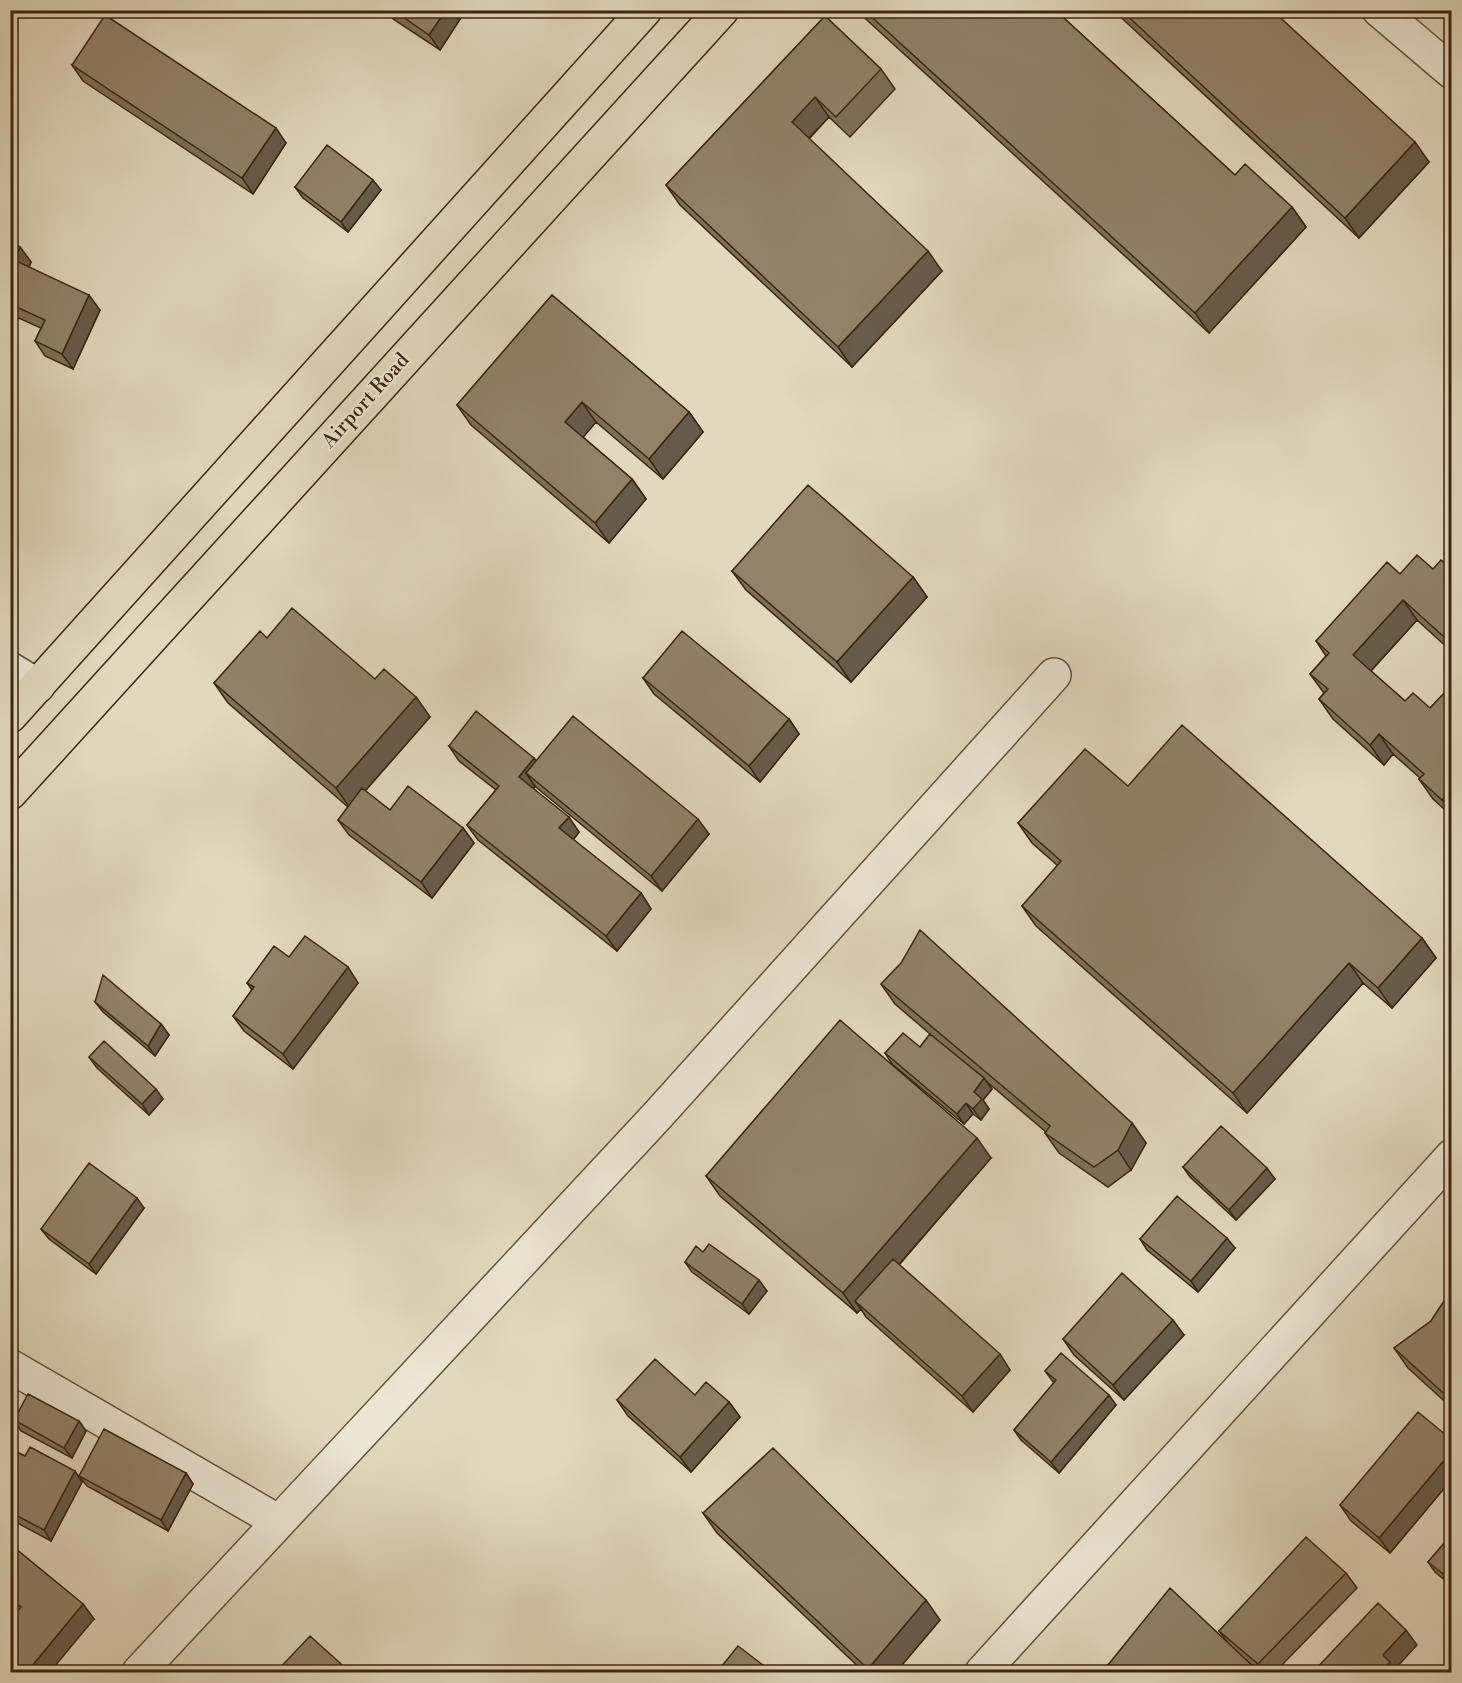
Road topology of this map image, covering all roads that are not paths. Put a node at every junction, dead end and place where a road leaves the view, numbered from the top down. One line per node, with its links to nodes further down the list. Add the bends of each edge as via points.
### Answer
1 (645, 10): 7 (main road)
2 (722, 10): 9 (main road, Airport Road)
3 (1379, 10): 4 (street)
4 (1452, 72)
5 (10, 669): 7 (street)
6 (1054, 675): 12 (street, via 657,1116)
7 (38, 686): 8 (main road)
8 (10, 716)
9 (10, 793)
10 (1452, 1156): 14 (street)
11 (10, 1366): 12 (street)
12 (279, 1522): 13 (street)
13 (140, 1672)
14 (982, 1672)

